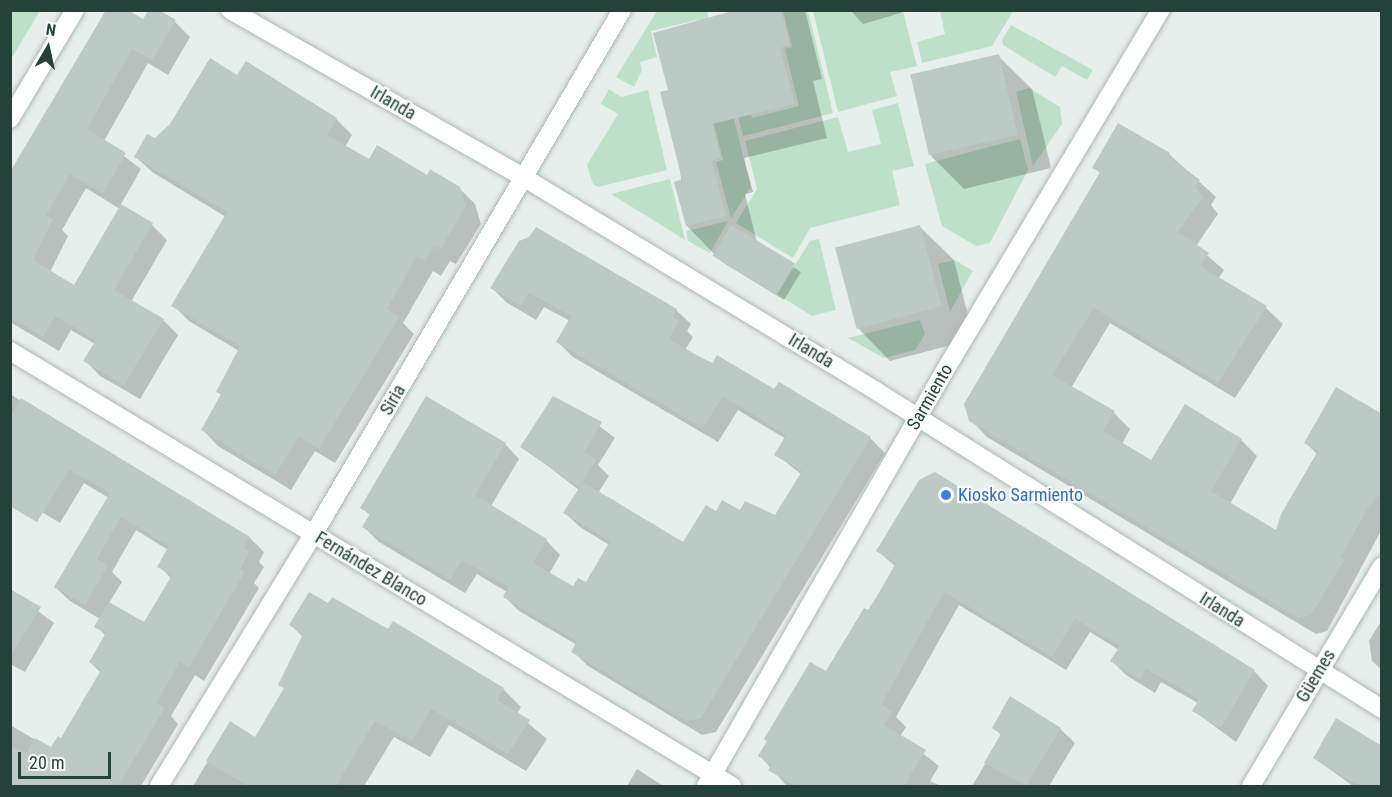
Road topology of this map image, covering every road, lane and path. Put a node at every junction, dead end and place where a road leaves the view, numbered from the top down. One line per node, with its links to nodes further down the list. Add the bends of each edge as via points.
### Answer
1 (75, 10): 5 (street)
2 (230, 10): 6 (street, Irlanda)
3 (622, 10): 6 (street, Siria)
4 (1161, 10): 8 (street, Sarmiento)
5 (10, 119)
6 (523, 177): 8 (street, Irlanda); 9 (street, Siria)
7 (10, 351): 9 (street, Fernández Blanco)
8 (919, 417): 11 (street, Irlanda); 13 (street, Sarmiento)
9 (314, 535): 13 (street, Fernández Blanco); 14 (street, Siria)
10 (1382, 566): 11 (street, Güemes)
11 (1318, 671): 12 (street, Irlanda); 16 (street, Güemes)
12 (1382, 709)
13 (709, 781): 15 (street, Fernández Blanco)
14 (159, 786)
15 (732, 786)
16 (1251, 786)

